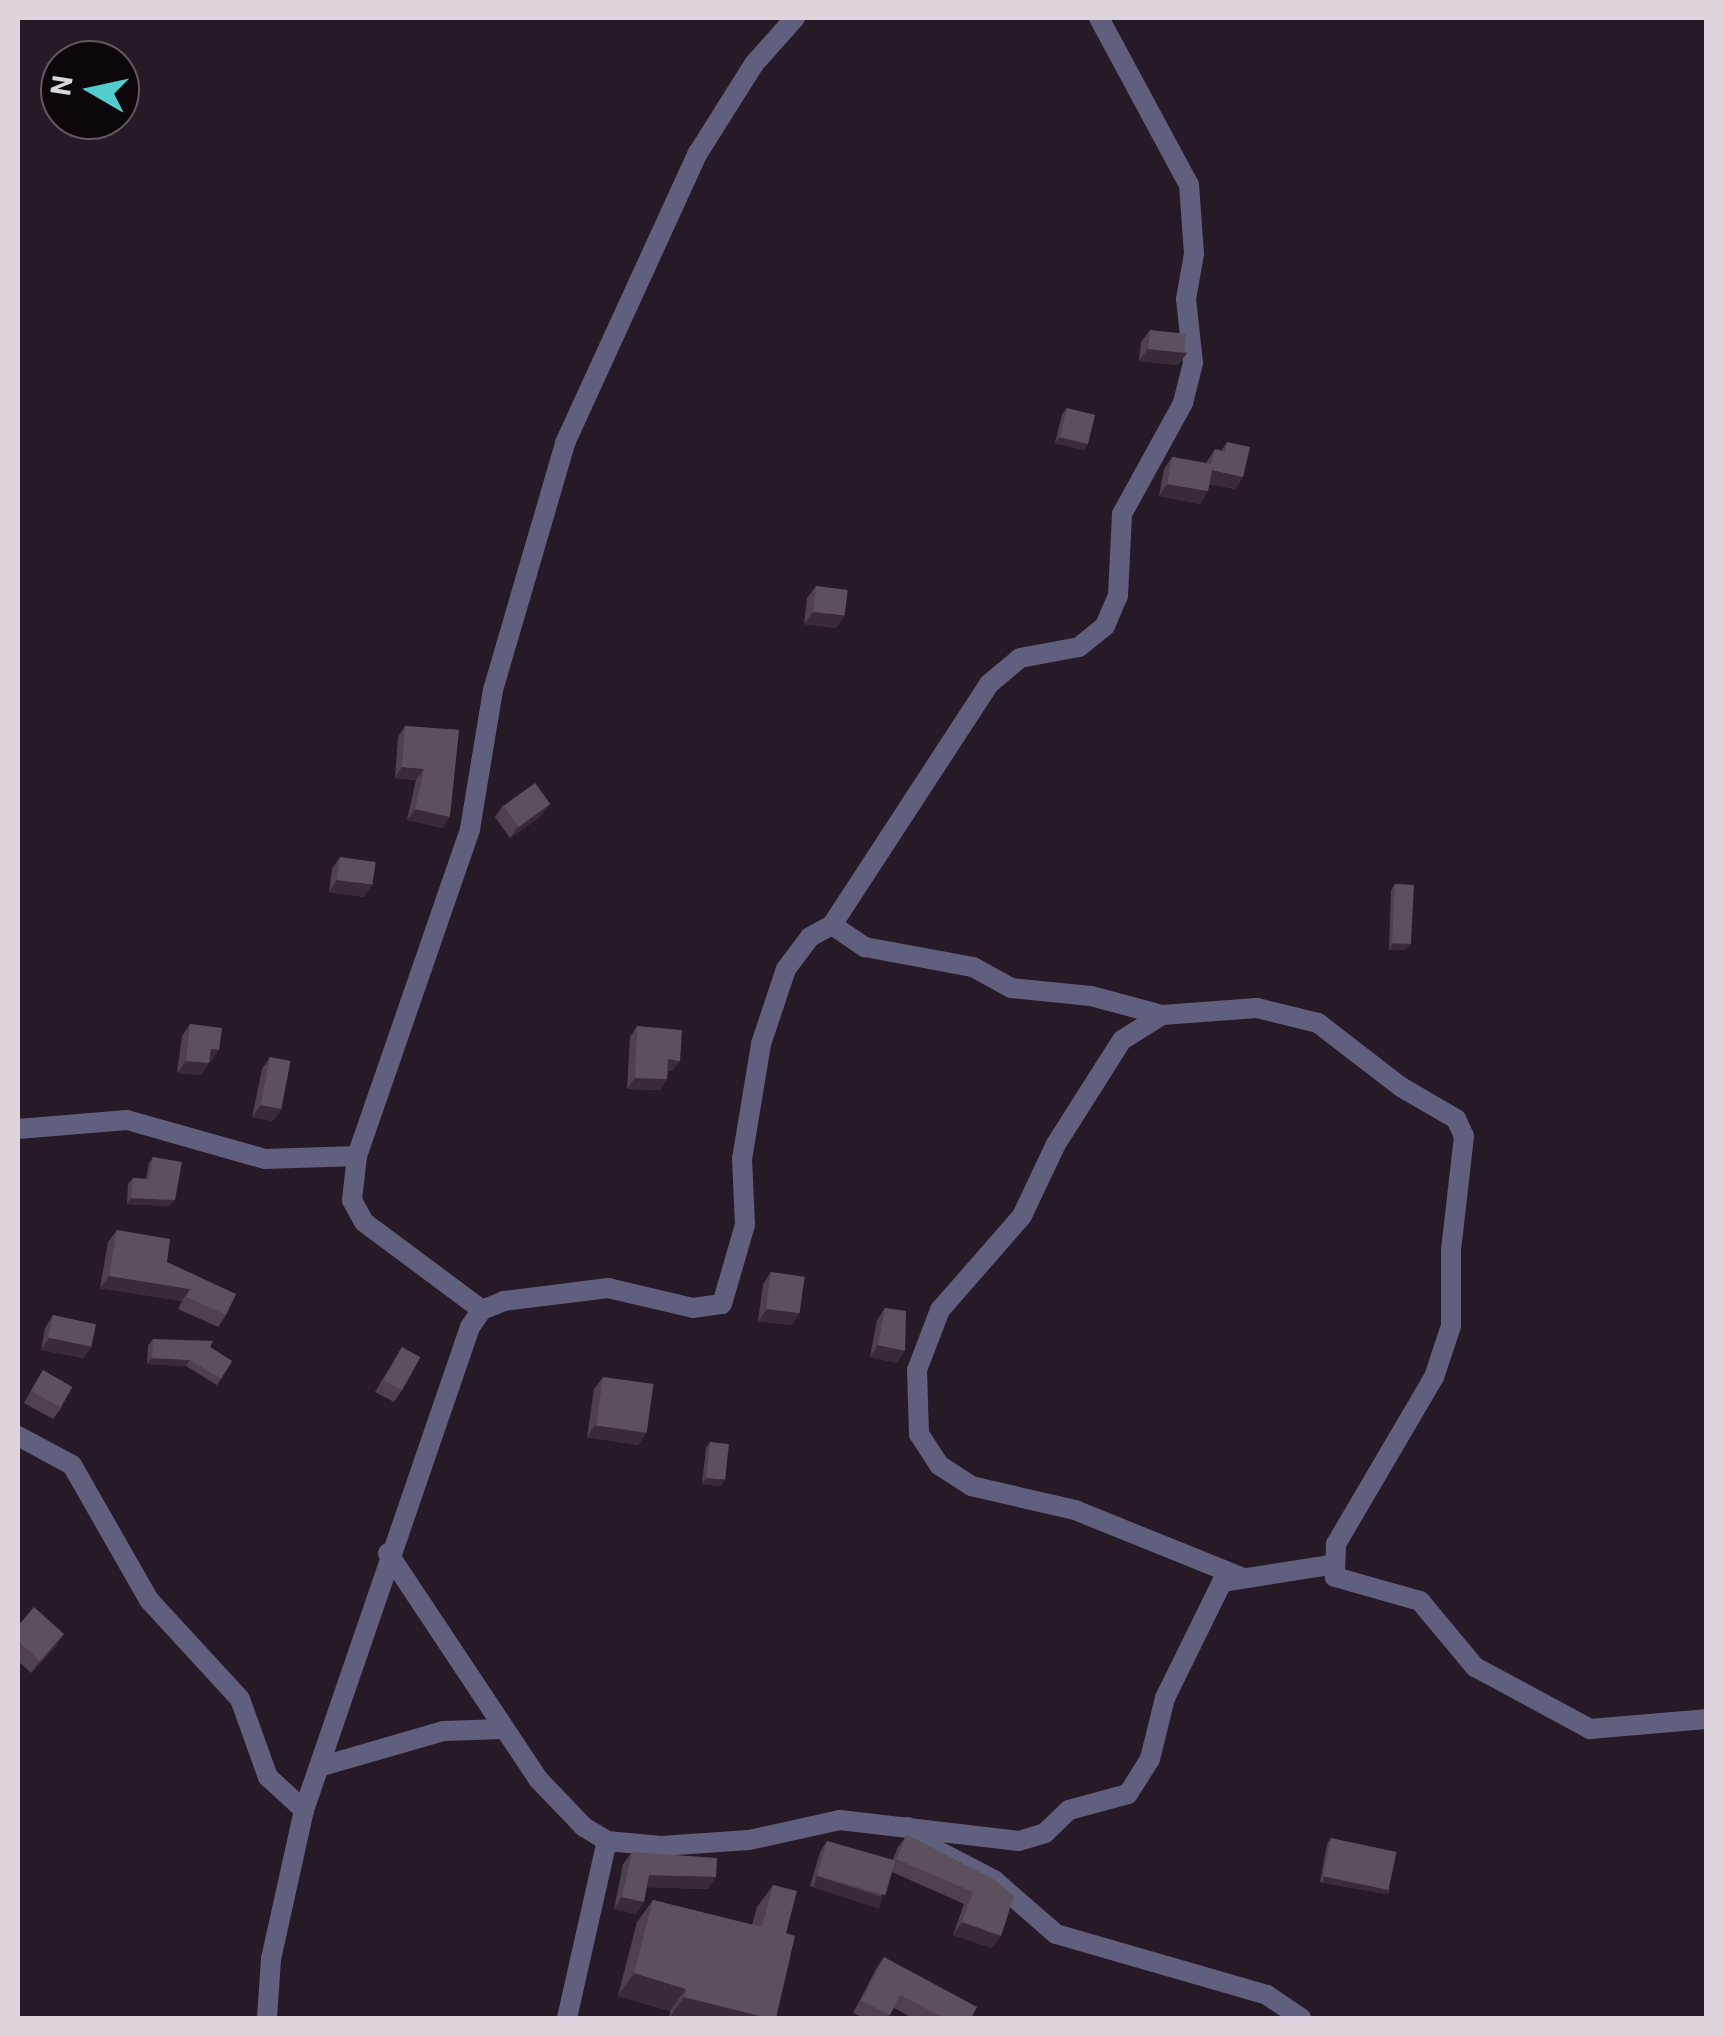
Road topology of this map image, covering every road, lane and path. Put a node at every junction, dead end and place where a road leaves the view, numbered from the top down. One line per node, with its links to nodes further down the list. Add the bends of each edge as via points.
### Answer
1 (795, 18): 6 (street, via 754,64 698,152 565,443 498,670 470,829)
2 (1099, 18): 3 (street, via 1188,186 1194,254 1186,300 1194,363 1183,404 1122,514 1118,596 1105,626 1078,646 1020,658 989,684)
3 (832, 925): 4 (street, via 865,948 972,967 1011,988 1091,996); 7 (street, via 810,936 786,970 761,1044 742,1159 745,1226 722,1304 693,1308 608,1288)
4 (1162, 1014): 10 (street, via 1257,1008 1318,1023 1400,1087 1456,1119 1464,1136 1445,1343 1434,1377 1347,1522); 11 (street, via 1122,1040 1065,1128 1022,1216 940,1310 917,1370 918,1434 932,1458 971,1486 1076,1510)
5 (18, 1129): 6 (street, via 127,1120 265,1159)
6 (356, 1156): 7 (street, via 352,1200 364,1222)
7 (482, 1310): 9 (street)
8 (18, 1436): 15 (street, via 72,1465 149,1600 240,1699 268,1778)
9 (388, 1552): 13 (street); 14 (street)
10 (1331, 1564): 11 (street); 12 (street, via 1343,1584 1420,1601 1476,1667 1590,1729)
11 (1242, 1577): 16 (street, via 1222,1582 1202,1615 1166,1698 1150,1759 1128,1794 1069,1810 1045,1833 1019,1841)
12 (1706, 1719)
13 (502, 1729): 14 (street, via 444,1731); 17 (street, via 584,1828)
14 (319, 1768): 15 (street)
15 (304, 1810): 18 (street, via 272,1959)
16 (908, 1827): 17 (street, via 840,1820 749,1840 661,1846); 20 (street, via 927,1845 994,1880 1056,1934 1267,1995)
17 (607, 1840): 19 (street)
18 (267, 2018)
19 (568, 2018)
20 (1300, 2018)

